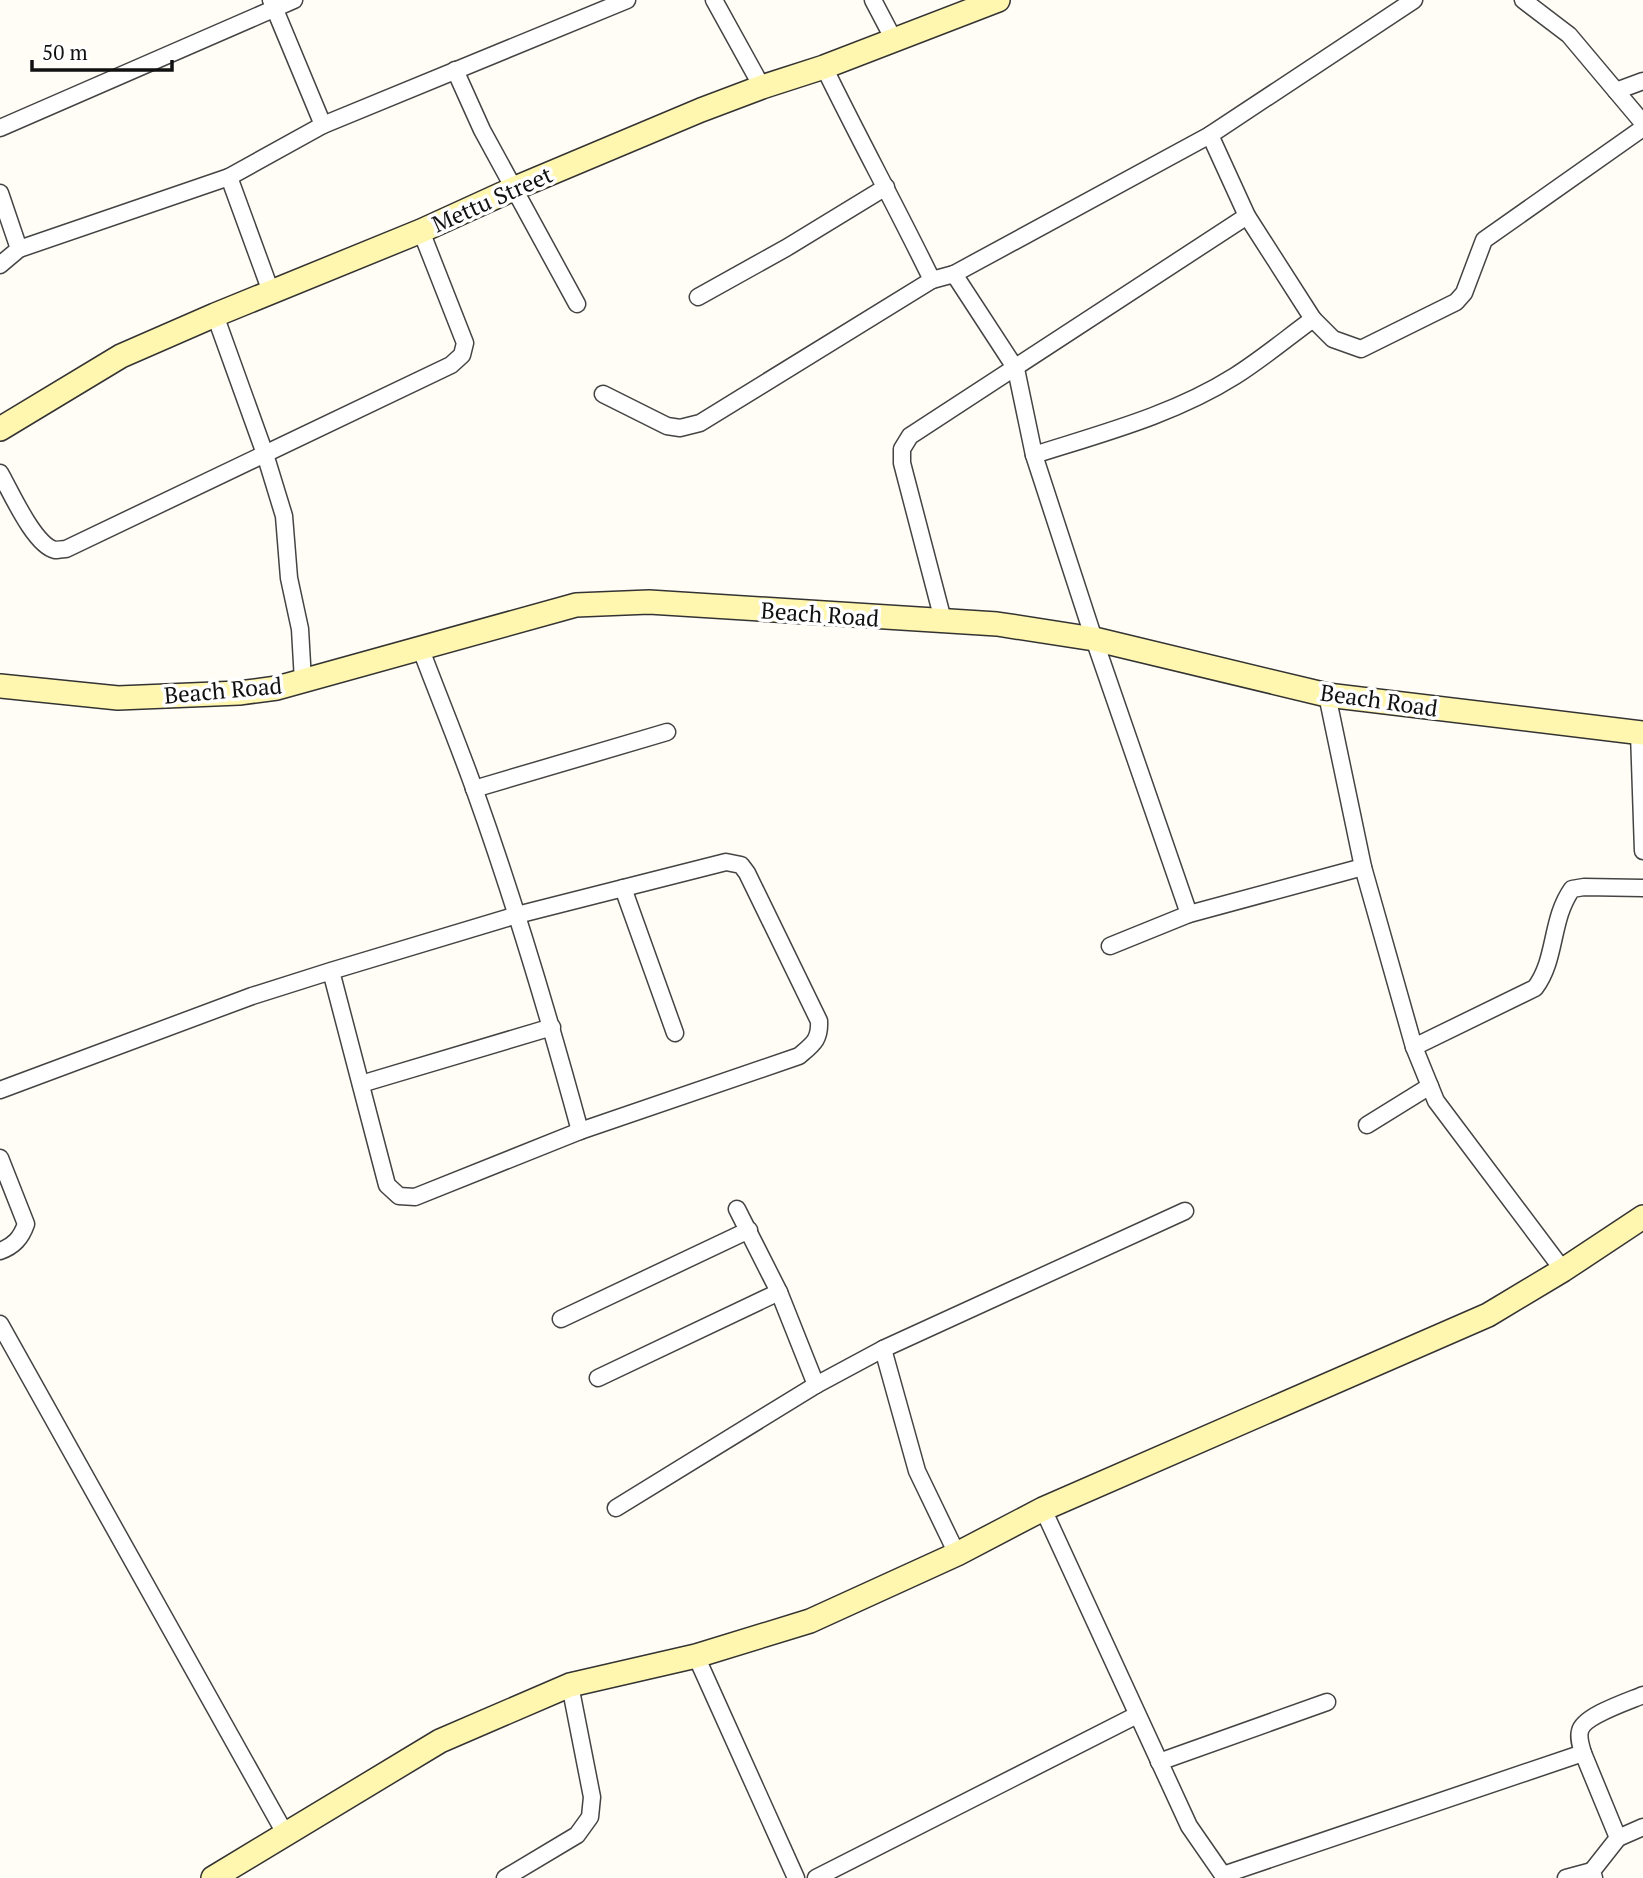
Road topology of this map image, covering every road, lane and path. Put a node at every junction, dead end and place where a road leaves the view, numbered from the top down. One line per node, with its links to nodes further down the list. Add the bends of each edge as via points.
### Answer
1 (294, 0): 8 (street)
2 (627, 0): 11 (street)
3 (714, 0): 13 (street)
4 (873, 0): 9 (street)
5 (998, 0): 9 (street, Mettu Street)
6 (1414, 0): 18 (street)
7 (1523, 0): 14 (street, via 1569,34)
8 (272, 4): 15 (street); 17 (street)
9 (894, 40): 10 (street, Mettu Street)
10 (824, 67): 13 (street, Mettu Street); 20 (street)
11 (455, 69): 15 (street); 21 (street)
12 (1643, 81): 14 (street)
13 (762, 87): 21 (street, Mettu Street)
14 (1616, 91): 16 (street)
15 (323, 125): 19 (street)
16 (1643, 126): 33 (street, via 1484,240 1468,286 1456,302 1361,349 1333,339)
17 (0, 128)
18 (1210, 135): 23 (street); 27 (street)
19 (229, 177): 25 (street); 29 (street)
20 (886, 187): 28 (street); 30 (street)
21 (513, 189): 24 (street, Mettu Street); 31 (street)
22 (0, 193): 25 (street)
23 (1247, 216): 33 (street); 34 (street)
24 (421, 231): 29 (street, Mettu Street); 37 (street, via 465,343 462,355 451,365)
25 (19, 249): 26 (street)
26 (0, 265)
27 (954, 274): 28 (street); 34 (street)
28 (932, 280): 35 (street, via 701,423 667,426)
29 (271, 292): 32 (street, Mettu Street)
30 (698, 297)
31 (577, 304)
32 (215, 315): 36 (street, Mettu Street, via 121,356); 37 (street)
33 (1314, 319): 38 (street, via 1235,376 1196,397 1150,418)
34 (1016, 369): 38 (street); 40 (street, via 910,436 902,449)
35 (603, 394)
36 (0, 429)
37 (265, 454): 39 (street, via 66,549 54,550 34,533); 43 (street, via 284,516)
38 (1034, 454): 41 (street)
39 (0, 473)
40 (943, 620): 41 (street, Beach Road); 42 (street, Beach Road, via 649,602 576,605)
41 (1094, 639): 45 (street, Beach Road); 53 (street)
42 (419, 647): 43 (street, Beach Road); 48 (street)
43 (303, 681): 44 (street, Beach Road, via 239,693 118,698)
44 (0, 686)
45 (1327, 695): 47 (street, Beach Road); 50 (street)
46 (667, 732): 48 (street)
47 (1641, 733): 49 (street)
48 (474, 789): 54 (street)
49 (1643, 851)
50 (1363, 867): 53 (street); 59 (street)
51 (623, 888): 54 (street); 58 (street); 64 (street, via 726,862 741,865 819,1021 820,1034 799,1056)
52 (1643, 888): 59 (street, via 1572,889 1562,904 1544,976 1535,988)
53 (1189, 914): 55 (street)
54 (517, 915): 56 (street); 57 (street)
55 (1110, 946)
56 (331, 971): 60 (street); 62 (street)
57 (552, 1027): 60 (street); 64 (street)
58 (675, 1032)
59 (1414, 1047): 61 (street)
60 (361, 1084): 64 (street, via 387,1185 399,1195 415,1197)
61 (1430, 1086): 63 (street); 71 (street, via 1436,1101)
62 (0, 1090)
63 (1367, 1125)
64 (580, 1131)
65 (0, 1158): 70 (street, via 26,1224 22,1237)
66 (737, 1209): 69 (street)
67 (1185, 1211): 75 (street)
68 (1643, 1217): 71 (street)
69 (749, 1230): 72 (street); 73 (street)
70 (0, 1251)
71 (1563, 1270): 79 (street, via 1488,1315)
72 (779, 1292): 76 (street); 77 (street)
73 (561, 1319)
74 (0, 1324): 89 (street)
75 (883, 1349): 77 (street); 80 (street, via 917,1471)
76 (598, 1378)
77 (816, 1385): 78 (street)
78 (616, 1508)
79 (1043, 1509): 80 (street); 85 (street)
80 (957, 1554): 81 (street, via 810,1621)
81 (696, 1656): 82 (street); 95 (street)
82 (570, 1685): 89 (street, via 440,1741); 94 (street, via 592,1797 590,1816 577,1835)
83 (1643, 1695): 86 (street, via 1586,1720 1580,1729)
84 (1327, 1702): 87 (street)
85 (1137, 1715): 87 (street); 96 (street)
86 (1583, 1753): 90 (street); 92 (street)
87 (1159, 1762): 92 (street, via 1189,1826)
88 (1643, 1828): 90 (street)
89 (286, 1835): 93 (street)
90 (1618, 1838): 91 (street)
91 (1593, 1874): 97 (street)
92 (1224, 1877)
93 (213, 1878)
94 (505, 1878)
95 (796, 1878)
96 (816, 1878)
97 (1566, 1878)

